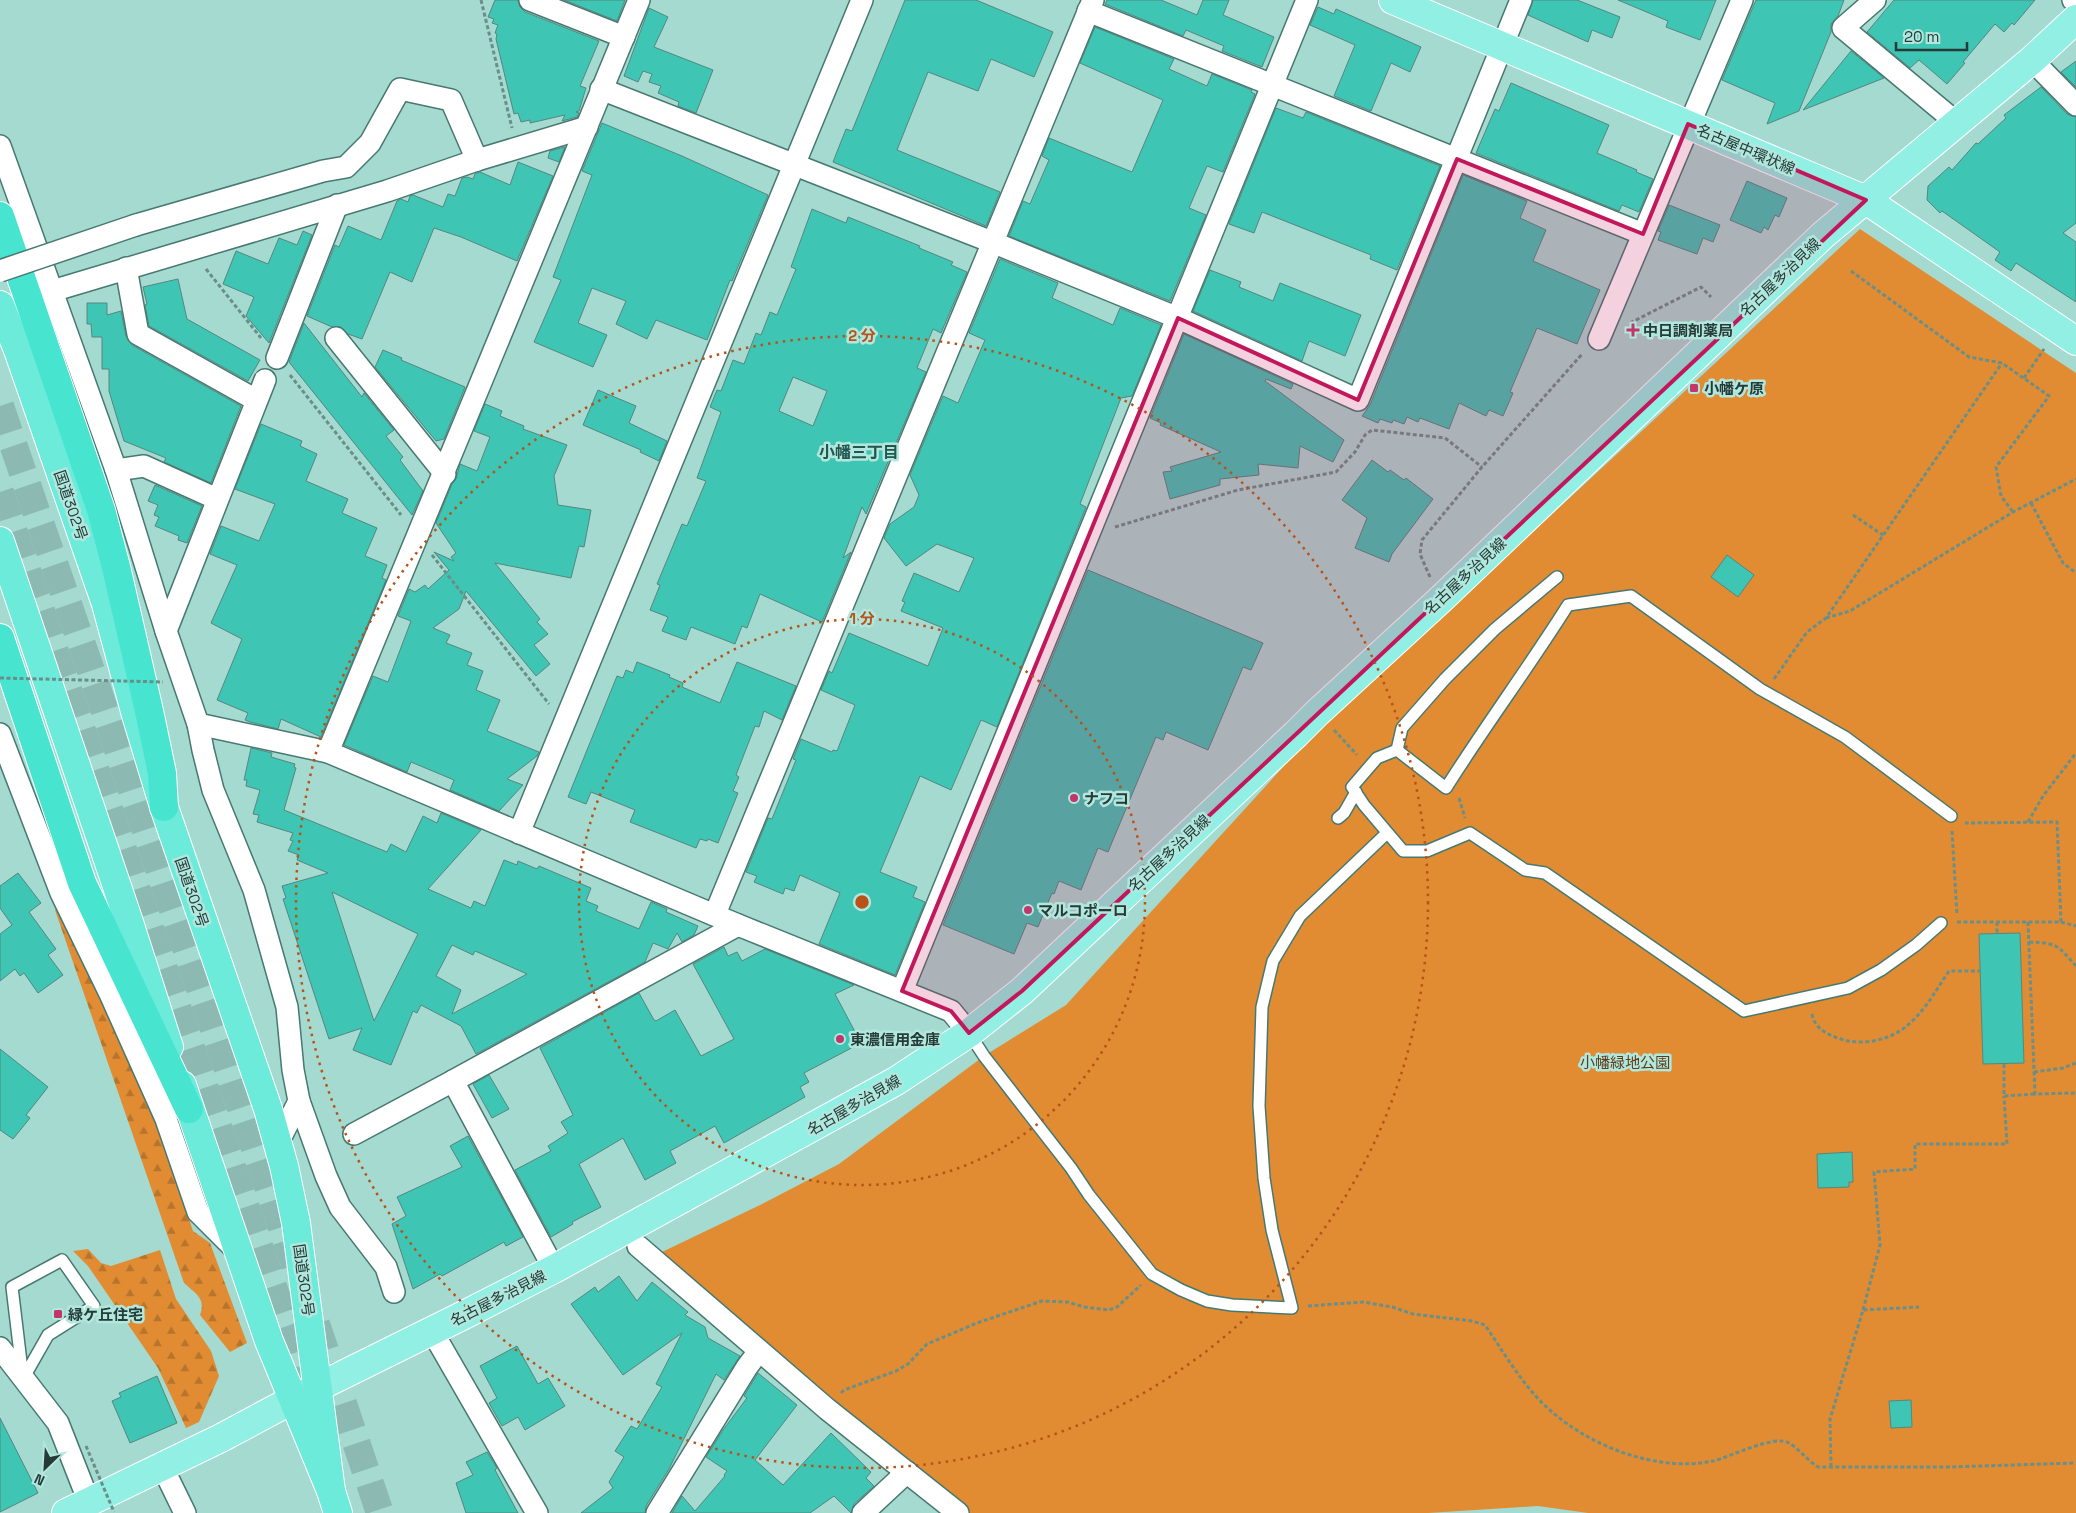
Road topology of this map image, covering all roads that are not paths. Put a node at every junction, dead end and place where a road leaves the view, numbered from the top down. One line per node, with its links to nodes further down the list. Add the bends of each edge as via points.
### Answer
1 (530, 0): 13 (street)
2 (639, 0): 13 (street)
3 (862, 0): 25 (street)
4 (1307, 0): 16 (street)
5 (1393, 0): 14 (main road, 名古屋中環状線)
6 (1521, 0): 14 (street)
7 (1742, 0): 19 (street)
8 (1875, 0): 20 (street, via 1843,28)
9 (2073, 0): 10 (street)
10 (2076, 2)
11 (1091, 6): 16 (street); 30 (street)
12 (2076, 19): 15 (main road, 名古屋多治見線)
13 (624, 37): 17 (street)
14 (1502, 47): 19 (main road, 名古屋中環状線); 23 (street)
15 (2032, 60): 18 (street); 20 (main road, 名古屋多治見線)
16 (1272, 85): 23 (street); 35 (street)
17 (601, 89): 21 (street); 25 (street)
18 (2076, 105)
19 (1688, 124): 26 (main road, 名古屋中環状線); 29 (street)
20 (1957, 124): 26 (main road, 名古屋多治見線)
21 (587, 127): 24 (street); 43 (street)
22 (0, 146): 33 (street)
23 (1457, 159): 29 (street); 35 (street, via 1358,400)
24 (477, 160): 27 (street); 32 (street, bridge, via 451,100 400,89 370,143 346,167 136,225)
25 (794, 164): 30 (street); 58 (street)
26 (1866, 200): 38 (main road, 名古屋中環状線); 63 (main road, 名古屋多治見線, via 1823,236 1022,991)
27 (338, 205): 31 (street); 39 (street)
28 (0, 216): 54 (highway, via 101,510 149,711 162,773)
29 (1643, 234): 37 (street)
30 (992, 242): 35 (street); 59 (street)
31 (126, 268): 33 (street); 41 (street, via 138,334)
32 (0, 271)
33 (52, 291): 42 (street)
34 (0, 304): 54 (highway, 国道302号, via 106,604)
35 (1178, 318): 62 (street)
36 (336, 338): 43 (street)
37 (1599, 339)
38 (2076, 341)
39 (277, 358)
40 (265, 380): 41 (street)
41 (256, 400): 44 (street)
42 (116, 470): 44 (street, via 144,466); 47 (street)
43 (444, 474): 52 (street)
44 (217, 499): 47 (street)
45 (0, 541): 66 (highway, 国道302号)
46 (1557, 577): 51 (lane, via 1495,629 1445,679 1402,728)
47 (166, 630): 49 (street)
48 (0, 638): 66 (highway, via 82,883)
49 (198, 724): 52 (street); 65 (street, via 213,790 254,890 287,1007)
50 (0, 734): 70 (street, via 61,893 166,1119 198,1212)
51 (1397, 750): 53 (lane, via 1377,758 1352,787); 56 (lane, via 1446,788 1568,605 1631,596 1765,692 1845,737)
52 (328, 752): 58 (street)
53 (1356, 792): 55 (lane); 57 (lane)
54 (164, 807): 68 (highway, 国道302号)
55 (1338, 818)
56 (1951, 819)
57 (1387, 832): 60 (lane, via 1403,851 1427,851 1470,834 1525,870 1546,873 1744,1011 1848,988 1882,970); 63 (lane, via 1300,916 1273,961 1262,1007 1259,1106 1264,1178 1272,1230 1292,1308 1207,1301 1152,1274)
58 (519, 833): 59 (street)
59 (715, 914): 61 (street)
60 (1941, 922)
61 (738, 925): 62 (street); 64 (street)
62 (902, 991): 63 (street, via 951,1012)
63 (969, 1033): 71 (main road, 名古屋多治見線, via 896,1081)
64 (453, 1081): 67 (street); 71 (street)
65 (299, 1101): 68 (street); 72 (street, via 340,1207 386,1267)
66 (189, 1109): 70 (highway, 国道302号)
67 (354, 1134)
68 (278, 1143): 77 (highway, 国道302号, via 296,1223)
69 (638, 1246): 75 (street)
70 (240, 1254): 78 (highway, 国道302号)
71 (554, 1268): 73 (main road, 名古屋多治見線)
72 (394, 1292)
73 (432, 1331): 77 (main road, 名古屋多治見線); 84 (street)
74 (0, 1348): 76 (street)
75 (759, 1351): 80 (street); 85 (street)
76 (23, 1378): 76 (lane, via 12,1287 62,1260 94,1306 48,1335); 82 (street, via 58,1423)
77 (319, 1387): 78 (main road, 名古屋多治見線); 81 (highway, 国道302号)
78 (292, 1400): 79 (main road, 名古屋多治見線); 81 (highway, 国道302号)
79 (162, 1466): 82 (main road, 名古屋多治見線); 83 (street)
80 (907, 1472): 86 (street); 87 (street)
81 (335, 1502)
82 (77, 1507)
83 (185, 1513)
84 (537, 1513)
85 (656, 1513)
86 (862, 1513)
87 (958, 1513)

